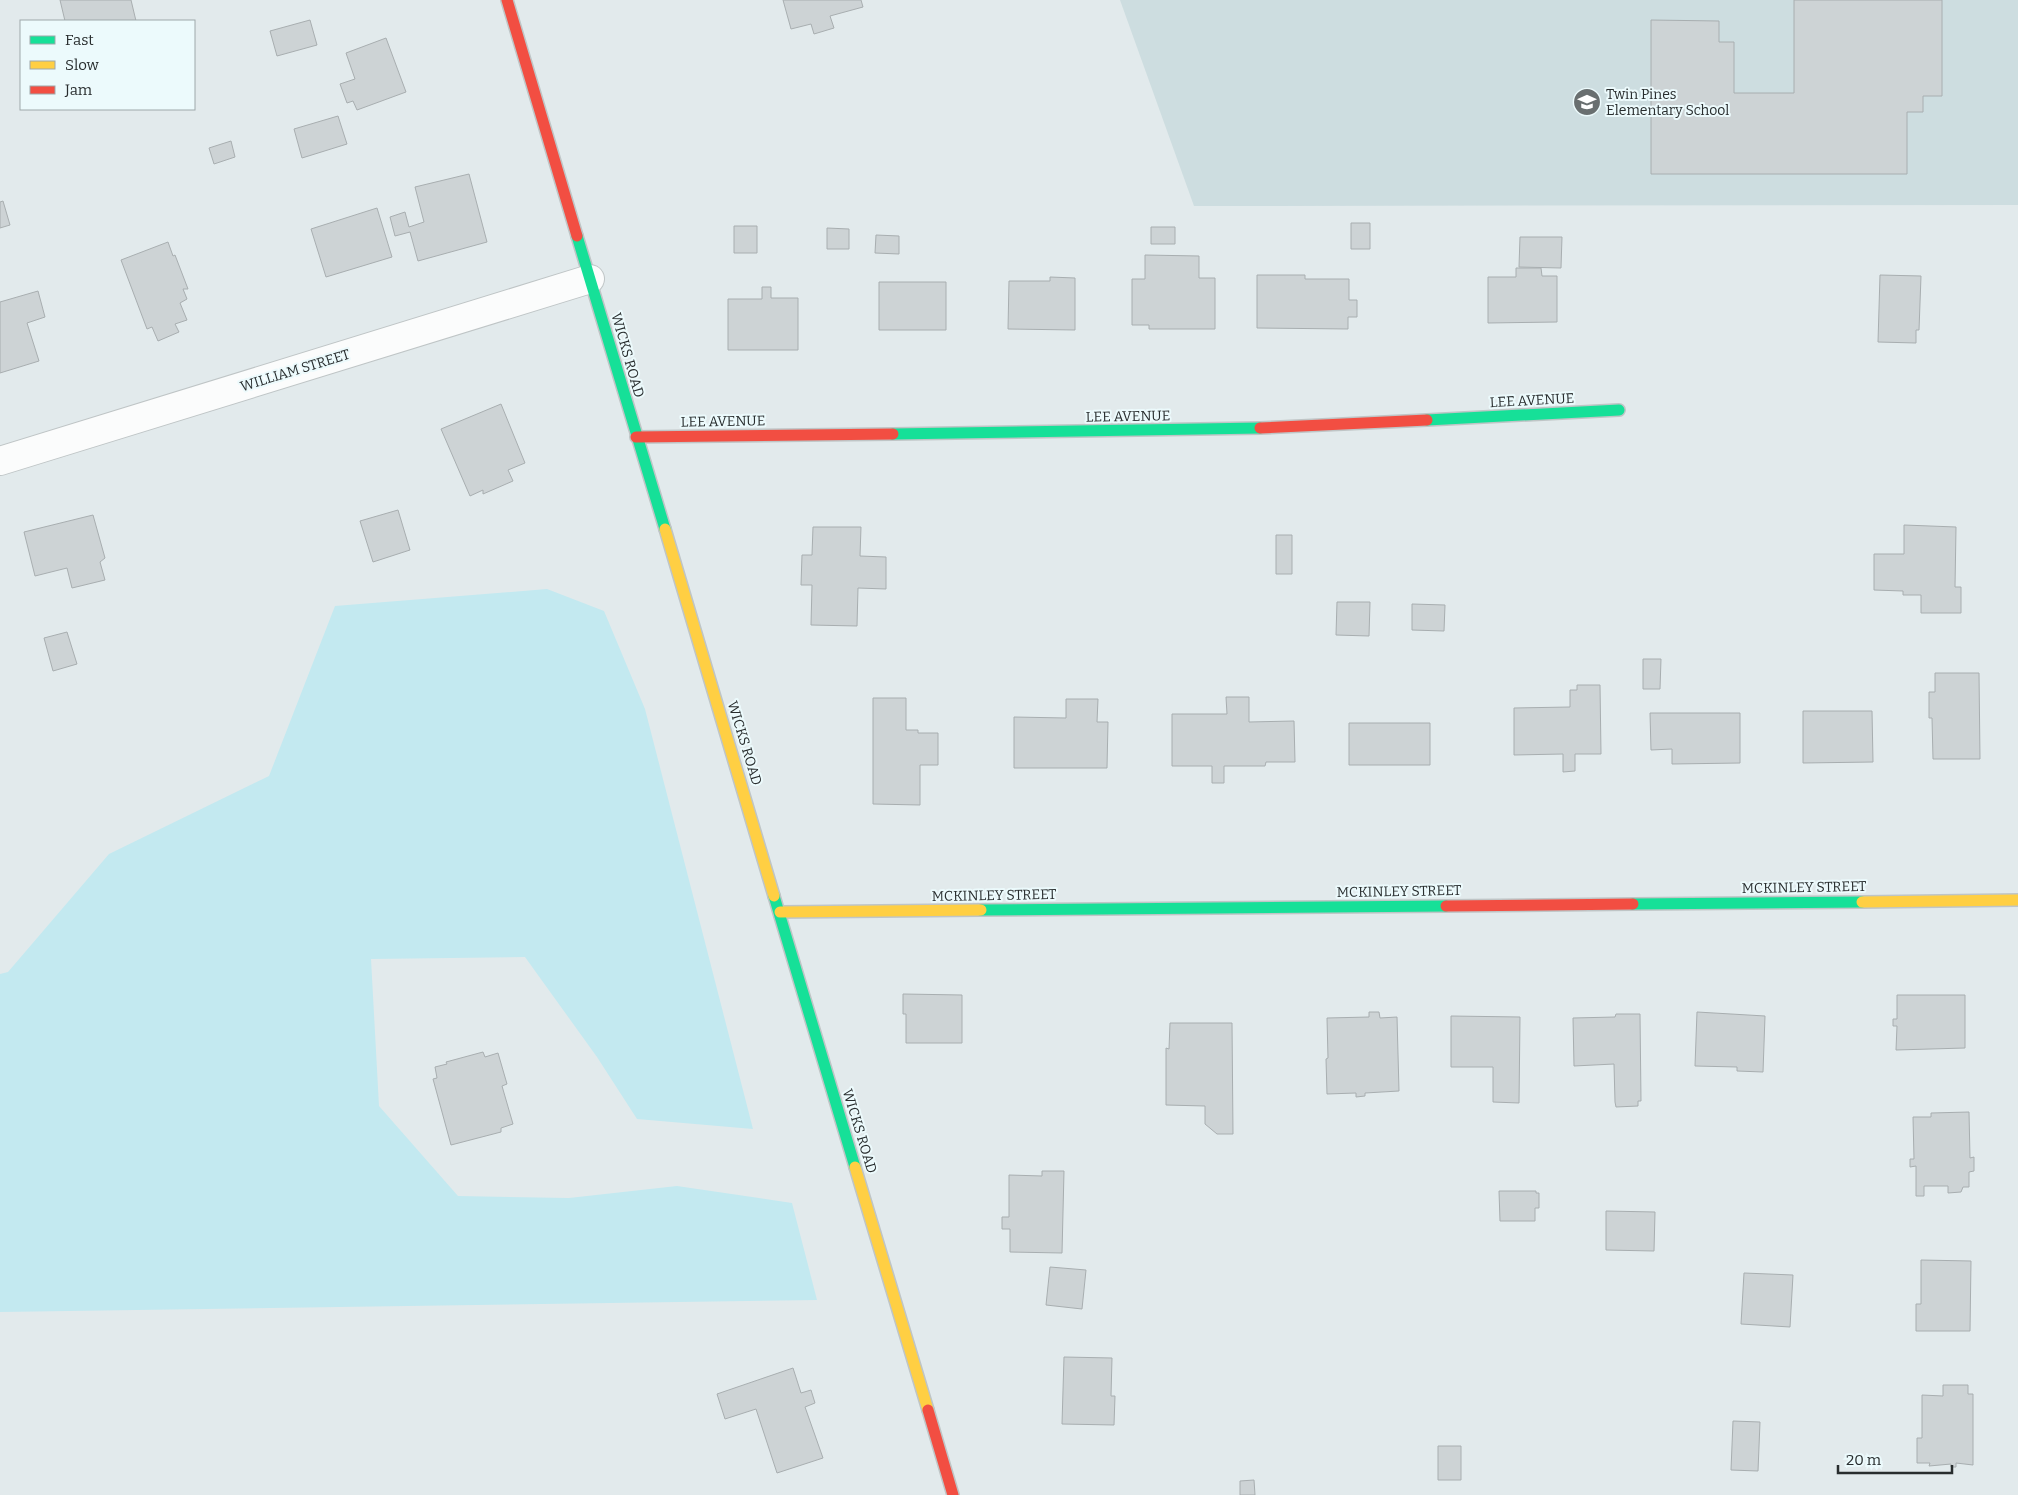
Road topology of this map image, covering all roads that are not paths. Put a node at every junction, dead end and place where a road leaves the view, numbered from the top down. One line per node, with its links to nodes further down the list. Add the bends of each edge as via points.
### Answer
1 (507, 0): 2 (street, WICKS ROAD)
2 (590, 278): 4 (street, WICKS ROAD); 5 (street, WILLIAM STREET)
3 (1619, 410): 4 (street, LEE AVENUE, via 1247,429)
4 (636, 437): 7 (street, WICKS ROAD)
5 (0, 461)
6 (2018, 900): 7 (street, MCKINLEY STREET)
7 (780, 912): 8 (street, WICKS ROAD)
8 (953, 1495)

